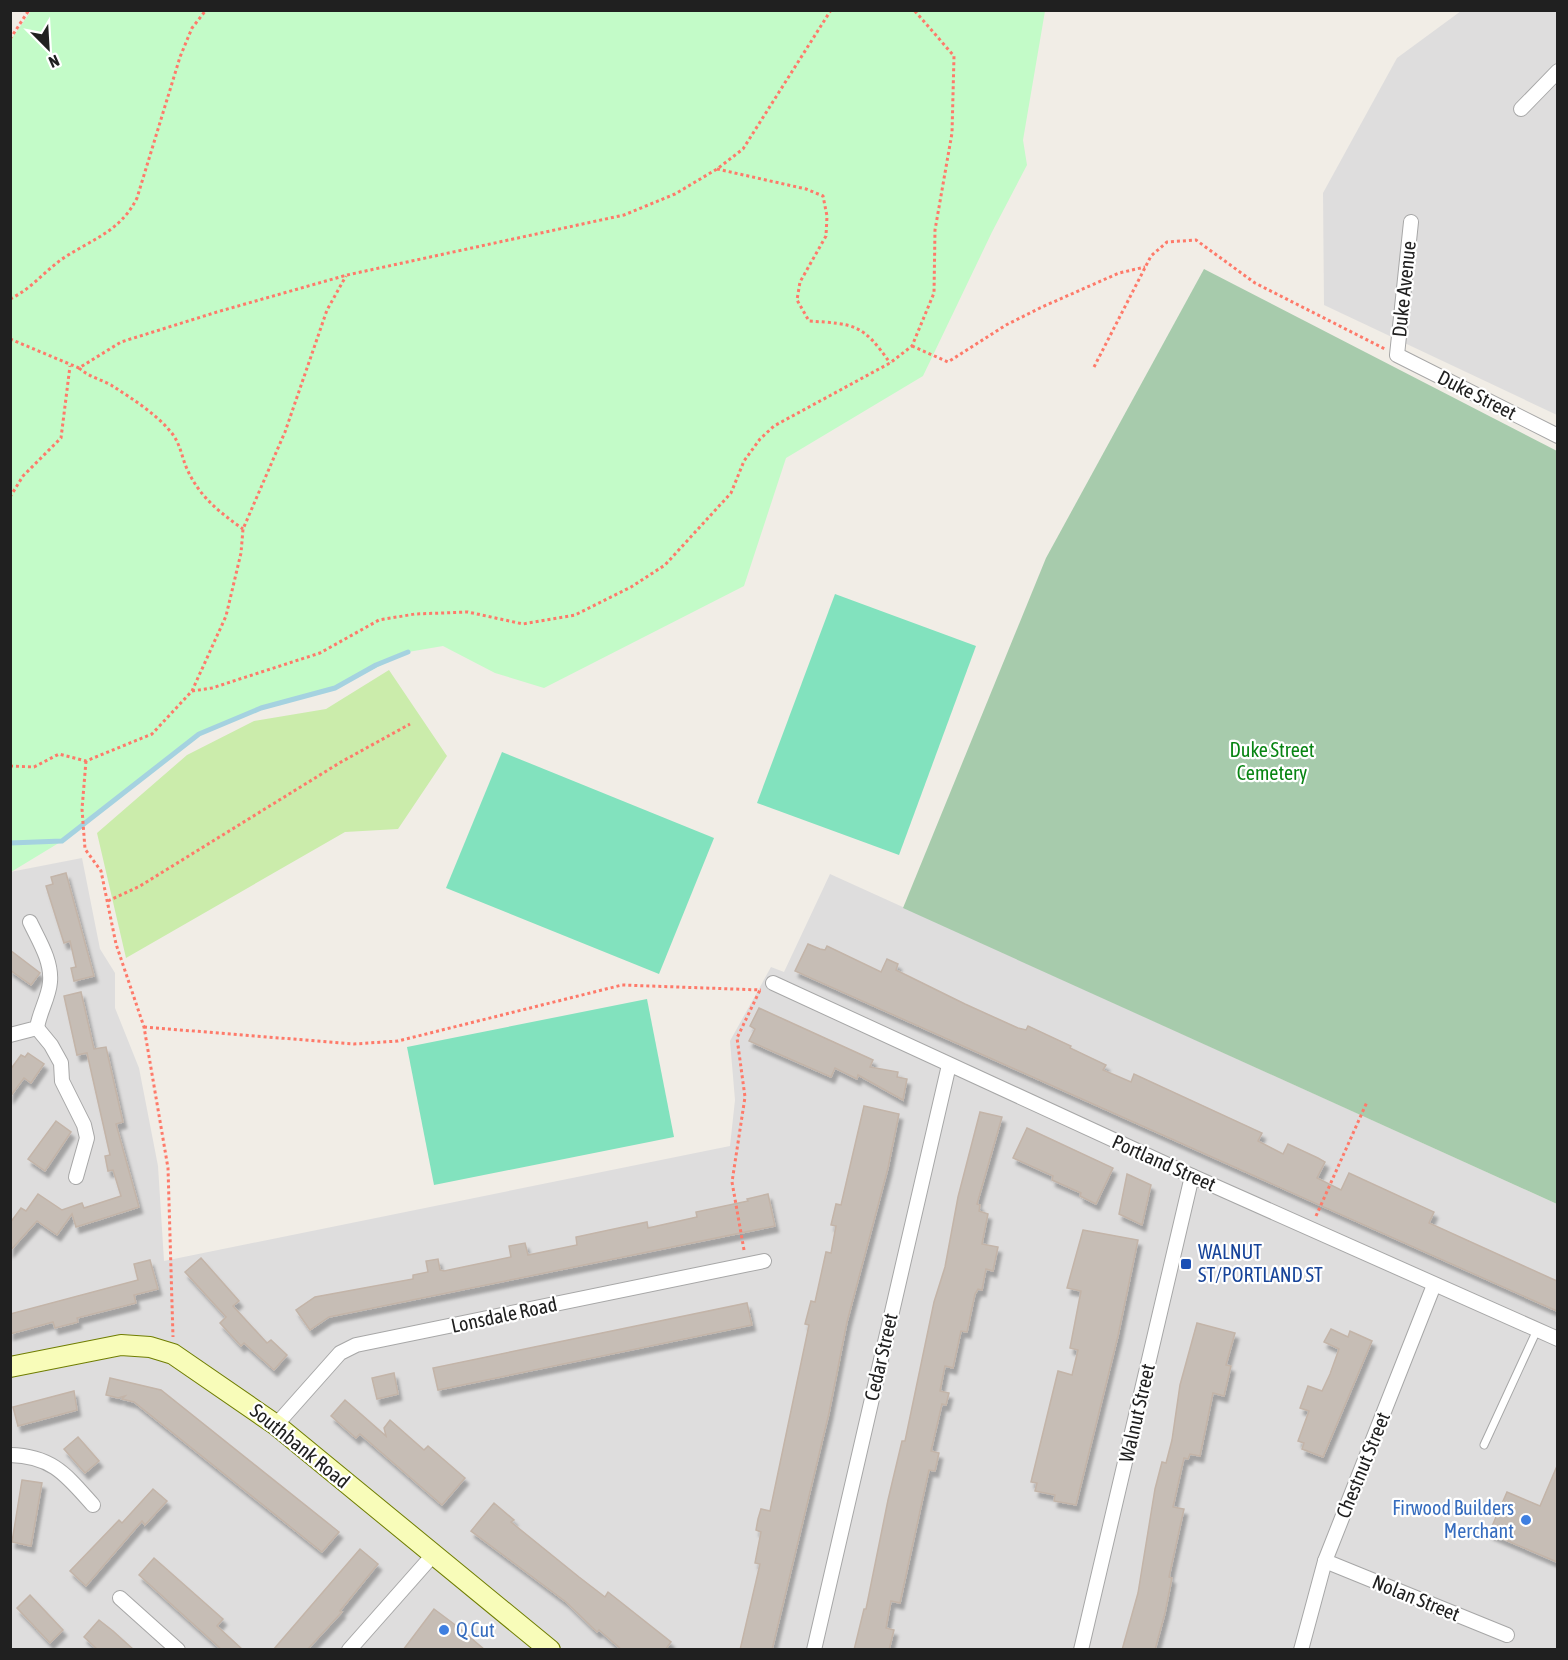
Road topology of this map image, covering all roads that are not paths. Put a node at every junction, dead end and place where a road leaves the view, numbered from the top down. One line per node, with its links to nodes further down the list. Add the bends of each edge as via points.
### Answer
1 (1557, 71): 2 (street)
2 (1521, 109)
3 (1412, 222): 4 (street, Duke Avenue)
4 (1397, 355): 5 (street, Duke Street)
5 (1557, 436)
6 (30, 922): 8 (street, via 48,960 51,983)
7 (773, 983): 10 (street, Portland Street)
8 (37, 1028): 9 (street); 12 (street, via 61,1064 62,1081 84,1125 87,1138)
9 (10, 1035)
10 (949, 1065): 11 (street, Portland Street); 29 (street, Cedar Street)
11 (1192, 1176): 14 (street, Portland Street); 30 (street, Walnut Street)
12 (76, 1177)
13 (764, 1261): 18 (street, Lonsdale Road, via 356,1345 340,1353)
14 (1434, 1285): 15 (street, Portland Street); 23 (street, Chestnut Street)
15 (1537, 1330): 16 (street, Portland Street); 19 (lane)
16 (1557, 1339)
17 (10, 1366): 18 (street, Southbank Road, via 121,1345 150,1347 173,1354)
18 (276, 1425): 22 (street, Southbank Road)
19 (1484, 1445)
20 (10, 1455): 21 (street, via 45,1460 64,1473)
21 (93, 1505)
22 (433, 1555): 27 (street); 28 (street, Southbank Road)
23 (1325, 1561): 25 (street, Nolan Street); 31 (street, Chestnut Street)
24 (120, 1598): 26 (street)
25 (1508, 1635)
26 (178, 1650)
27 (349, 1650)
28 (550, 1650)
29 (814, 1650)
30 (1081, 1650)
31 (1301, 1650)

